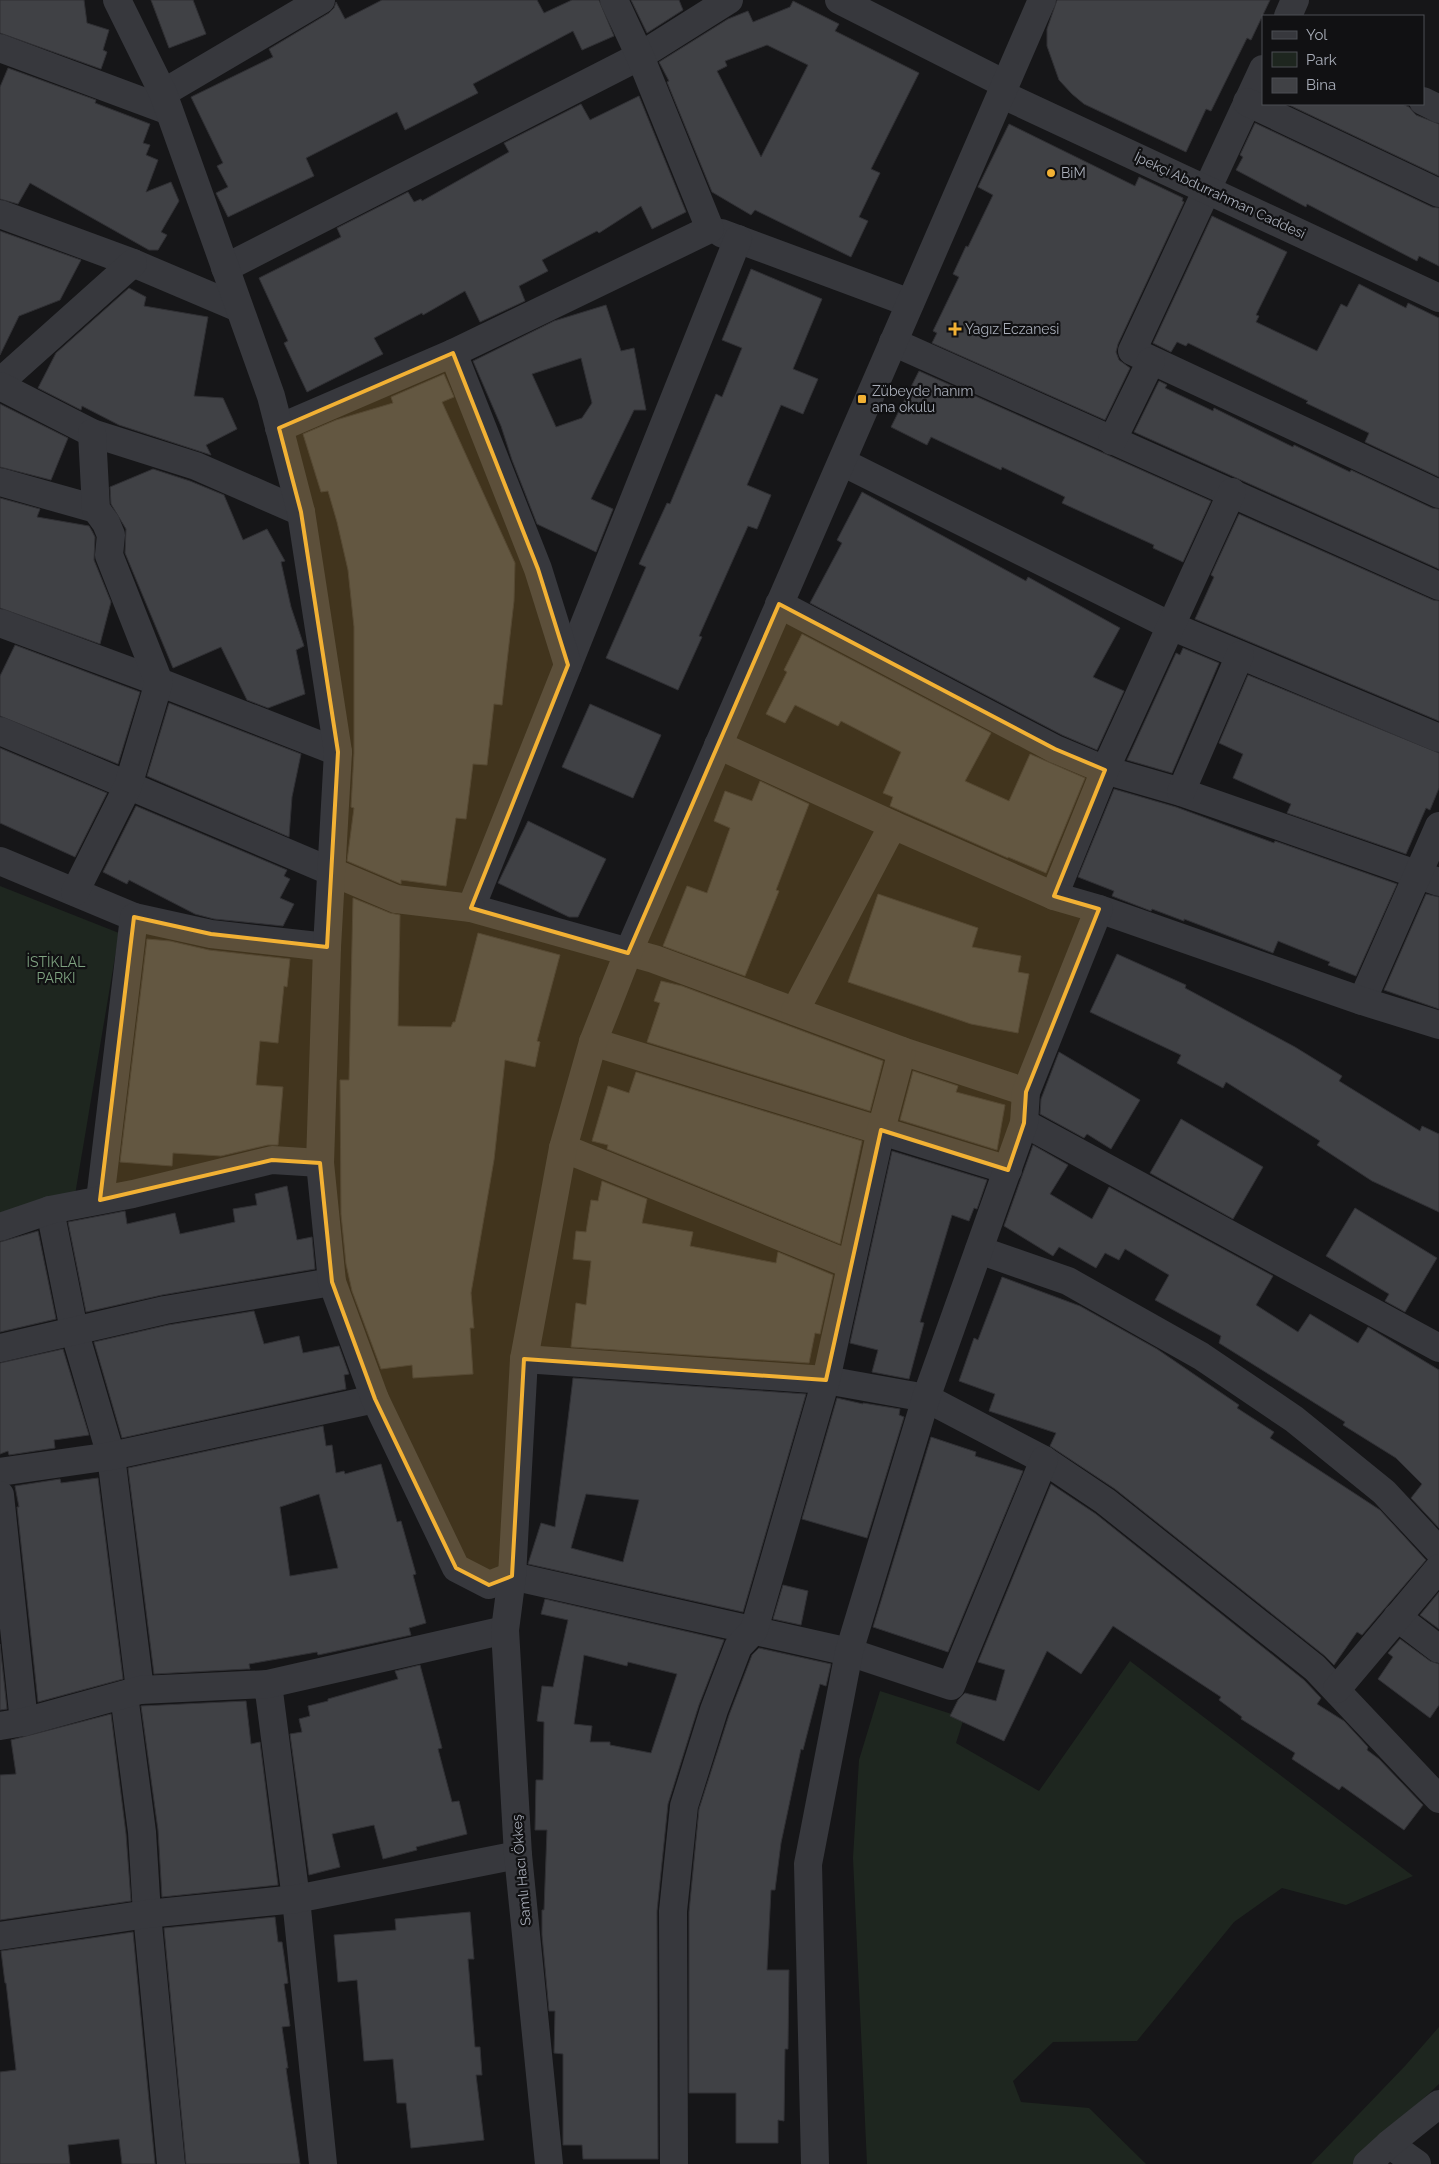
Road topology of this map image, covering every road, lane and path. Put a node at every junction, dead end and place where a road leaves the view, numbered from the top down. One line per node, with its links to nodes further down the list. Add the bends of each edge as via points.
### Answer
1 (117, 0): 13 (street)
2 (321, 0): 13 (street)
3 (614, 0): 10 (street)
4 (729, 0): 10 (street)
5 (839, 0): 12 (street, İpekçi Abdurrahman Caddesi)
6 (1042, 0): 12 (street, Samlı Hacı Ökkeş)
7 (1295, 0): 8 (street)
8 (1288, 15)
9 (0, 48): 13 (street)
10 (640, 56): 20 (street); 23 (street)
11 (1262, 71): 14 (street)
12 (1003, 89): 17 (street, İpekçi Abdurrahman Caddesi); 25 (street, Samlı Hacı Ökkeş)
13 (166, 102): 23 (street)
14 (1247, 102): 17 (street); 18 (street)
15 (1424, 102): 16 (street)
16 (1439, 109)
17 (1207, 189): 24 (street, İpekçi Abdurrahman Caddesi); 29 (street, via 1132,351)
18 (1439, 193)
19 (0, 214): 22 (street)
20 (710, 229): 21 (street); 28 (street)
21 (738, 239): 25 (street); 46 (street)
22 (133, 262): 26 (street); 30 (street)
23 (225, 268): 26 (street)
24 (1439, 298)
25 (910, 303): 27 (street, Samlı Hacı Ökkeş)
26 (240, 308): 32 (street, via 272,396)
27 (893, 342): 34 (street); 35 (street, Samlı Hacı Ökkeş)
28 (453, 353): 32 (street); 46 (street, via 538,569)
29 (1151, 361): 34 (street); 38 (street)
30 (0, 382)
31 (0, 386): 33 (street)
32 (279, 428): 40 (street)
33 (92, 433): 39 (street); 40 (street, via 196,466)
34 (1112, 441): 37 (street)
35 (842, 462): 42 (street, Samlı Hacı Ökkeş); 44 (street)
36 (0, 482): 39 (street)
37 (1232, 492): 41 (street); 44 (street)
38 (1439, 494)
39 (96, 509): 47 (street, via 106,522 111,536 110,555)
40 (301, 512): 51 (street)
41 (1439, 586)
42 (778, 604): 50 (street, Samlı Hacı Ökkeş); 52 (street, via 1055,749)
43 (0, 623): 47 (street)
44 (1171, 626): 45 (street); 52 (street)
45 (1240, 656): 49 (street); 54 (street)
46 (568, 665): 62 (street)
47 (159, 682): 51 (street); 53 (street)
48 (0, 731): 53 (street)
49 (1439, 738)
50 (718, 745): 55 (street); 66 (street, Samlı Hacı Ökkeş)
51 (338, 752): 58 (street)
52 (1105, 770): 54 (street); 61 (street)
53 (128, 786): 58 (street); 60 (street)
54 (1181, 792): 59 (street)
55 (893, 825): 61 (street); 68 (street)
56 (1439, 826): 59 (street)
57 (0, 861): 60 (street)
58 (332, 872): 62 (street, via 396,898); 65 (street)
59 (1429, 878): 67 (street)
60 (75, 892): 64 (street)
61 (1054, 896): 63 (street)
62 (471, 908): 66 (street)
63 (1099, 909): 67 (street); 72 (street)
64 (134, 917): 65 (street, via 211,934); 78 (street)
65 (327, 947): 76 (street)
66 (628, 953): 68 (street); 70 (street, Samlı Hacı Ökkeş)
67 (1362, 1001): 69 (street)
68 (794, 1011): 71 (street)
69 (1439, 1026)
70 (593, 1042): 74 (street); 75 (street, Samlı Hacı Ökkeş)
71 (902, 1051): 72 (street); 74 (street)
72 (1026, 1092): 73 (street)
73 (1024, 1123): 77 (street); 86 (street)
74 (881, 1130): 77 (street); 82 (street)
75 (563, 1148): 82 (street); 87 (street, Samlı Hacı Ökkeş)
76 (320, 1163): 78 (street, via 272,1160); 83 (street)
77 (1008, 1170): 81 (street)
78 (100, 1200): 79 (street)
79 (50, 1210): 80 (street); 84 (street)
80 (0, 1227)
81 (979, 1250): 89 (street); 95 (street, via 1068,1281 1201,1356 1294,1419 1384,1492)
82 (851, 1265): 88 (street)
83 (332, 1282): 84 (street, via 166,1310); 90 (street)
84 (74, 1330): 85 (street); 91 (street)
85 (0, 1348)
86 (1439, 1348)
87 (524, 1359): 88 (street); 97 (street, Samlı Hacı Ökkeş)
88 (826, 1380): 89 (street); 100 (street)
89 (926, 1398): 92 (street); 102 (street)
90 (375, 1399): 91 (street); 97 (street, via 456,1568 489,1585)
91 (111, 1456): 93 (street); 105 (street)
92 (1044, 1460): 102 (street, via 951,1686); 104 (street, via 1105,1501 1315,1668)
93 (0, 1472)
94 (0, 1495): 106 (street)
95 (1439, 1551)
96 (1439, 1568): 98 (street)
97 (512, 1576): 99 (street, Samlı Hacı Ökkeş); 100 (street)
98 (1398, 1617): 101 (street); 104 (street)
99 (505, 1630): 103 (street); 108 (street, Samlı Hacı Ökkeş)
100 (754, 1630): 102 (street); 117 (street, via 738,1647 684,1806 673,1911)
101 (1439, 1648)
102 (849, 1652): 118 (street, via 808,1864)
103 (268, 1684): 105 (street); 109 (street)
104 (1337, 1690): 107 (street)
105 (132, 1692): 106 (street); 110 (street)
106 (12, 1724)
107 (1439, 1799)
108 (518, 1855): 109 (street); 116 (street, Samlı Hacı Ökkeş)
109 (296, 1898): 110 (street); 115 (street)
110 (147, 1914): 111 (street); 114 (street)
111 (0, 1936)
112 (1439, 2104): 113 (street)
113 (1389, 2144): 119 (street); 120 (street)
114 (170, 2164)
115 (324, 2164)
116 (549, 2164)
117 (674, 2164)
118 (815, 2164)
119 (1367, 2164)
120 (1417, 2164)

